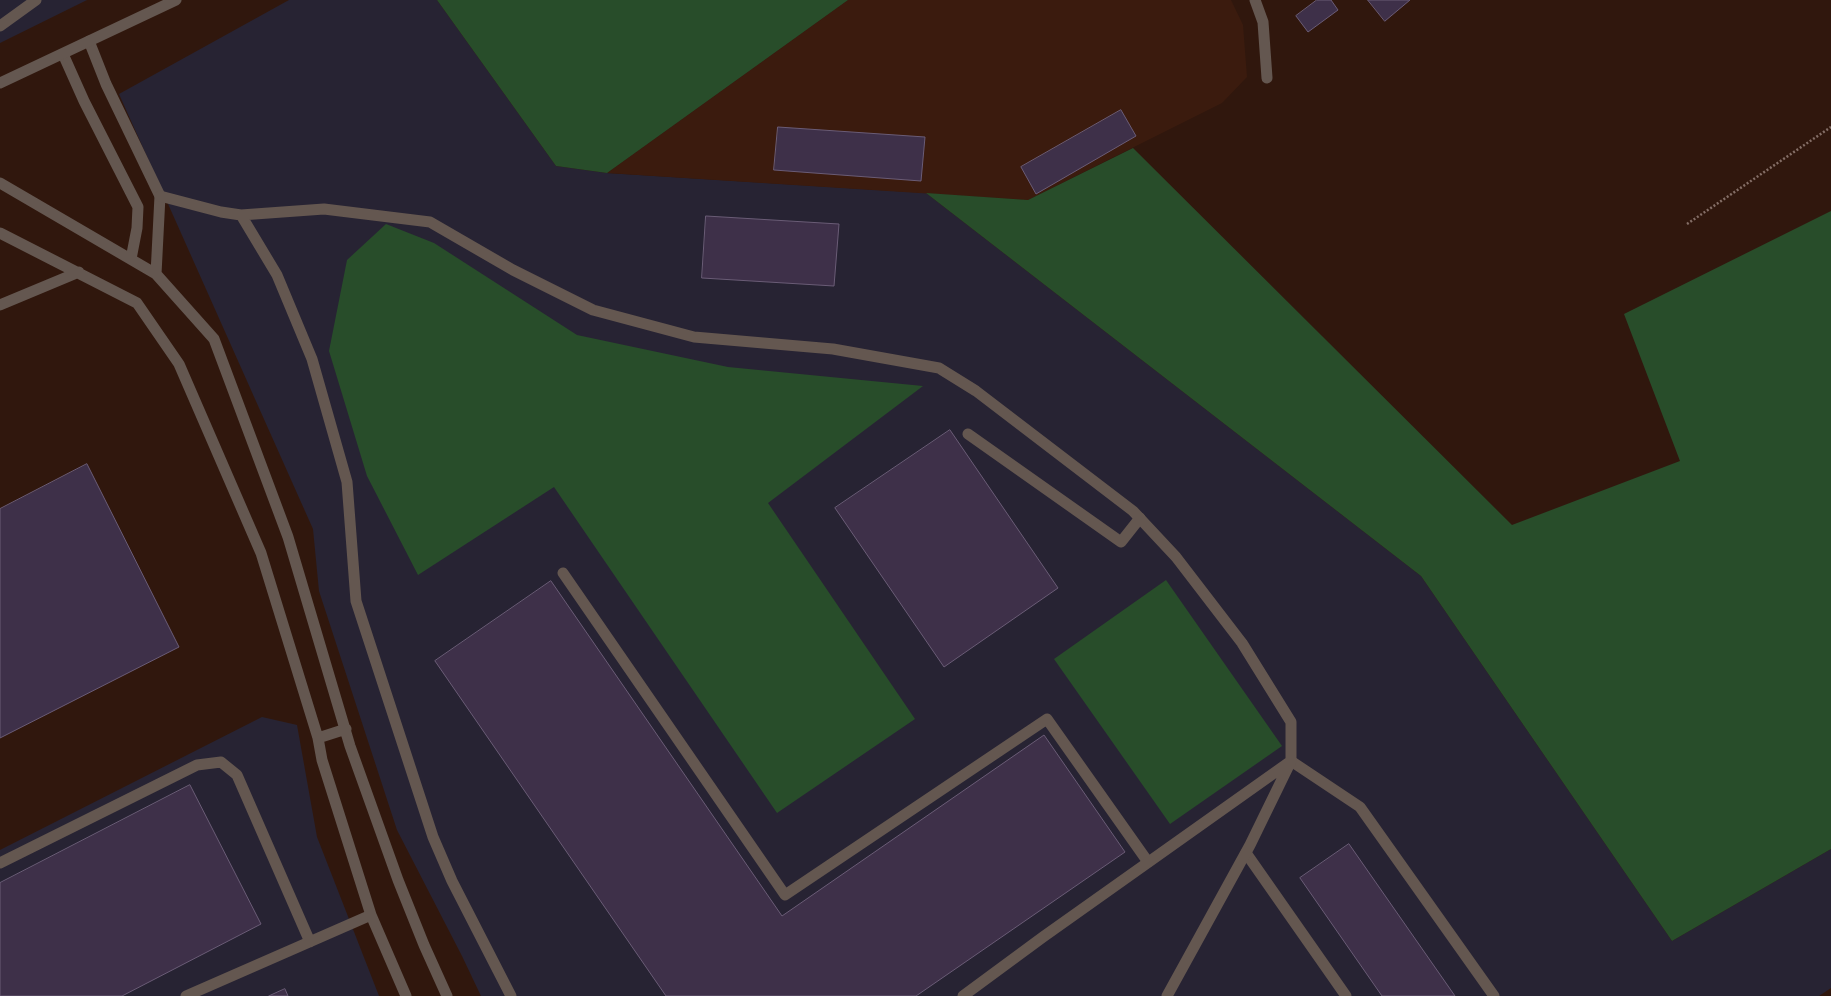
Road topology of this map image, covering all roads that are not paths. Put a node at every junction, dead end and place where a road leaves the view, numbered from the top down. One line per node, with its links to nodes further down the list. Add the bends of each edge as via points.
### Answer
1 (36, 0): 4 (street)
2 (176, 0): 5 (street)
3 (1254, 0): 7 (street, via 1263,22)
4 (0, 26)
5 (90, 41): 6 (street); 10 (street, via 106,84)
6 (63, 54): 8 (street); 13 (street, via 138,207)
7 (1267, 78)
8 (0, 83)
9 (0, 183): 13 (street)
10 (160, 196): 11 (street); 15 (street)
11 (241, 215): 18 (street, via 324,209 430,222 513,270 593,310 694,337 833,350 939,368 976,391); 31 (street, via 277,275 312,359 347,482 356,601 433,837 452,881)
12 (0, 233): 14 (street)
13 (131, 259): 15 (street)
14 (79, 272): 16 (street); 21 (street, via 137,303 179,364 261,553)
15 (156, 274): 20 (street, via 214,339 288,537)
16 (0, 305)
17 (968, 434): 18 (street, via 1121,542)
18 (1140, 518): 22 (street, via 1176,557 1242,643 1291,722)
19 (563, 573): 24 (street, via 785,895 1047,719)
20 (346, 729): 21 (street); 30 (street, via 398,880)
21 (318, 738): 26 (street, via 322,760)
22 (1291, 761): 23 (street); 24 (street); 35 (street, via 1360,807)
23 (1246, 853): 33 (street); 34 (street)
24 (1148, 862): 32 (street)
25 (0, 863): 27 (street, via 197,765 221,762 237,775)
26 (371, 915): 27 (street); 29 (street)
27 (310, 942): 28 (street)
28 (186, 996)
29 (406, 996)
30 (447, 996)
31 (511, 996)
32 (963, 996)
33 (1167, 996)
34 (1346, 996)
35 (1494, 996)

